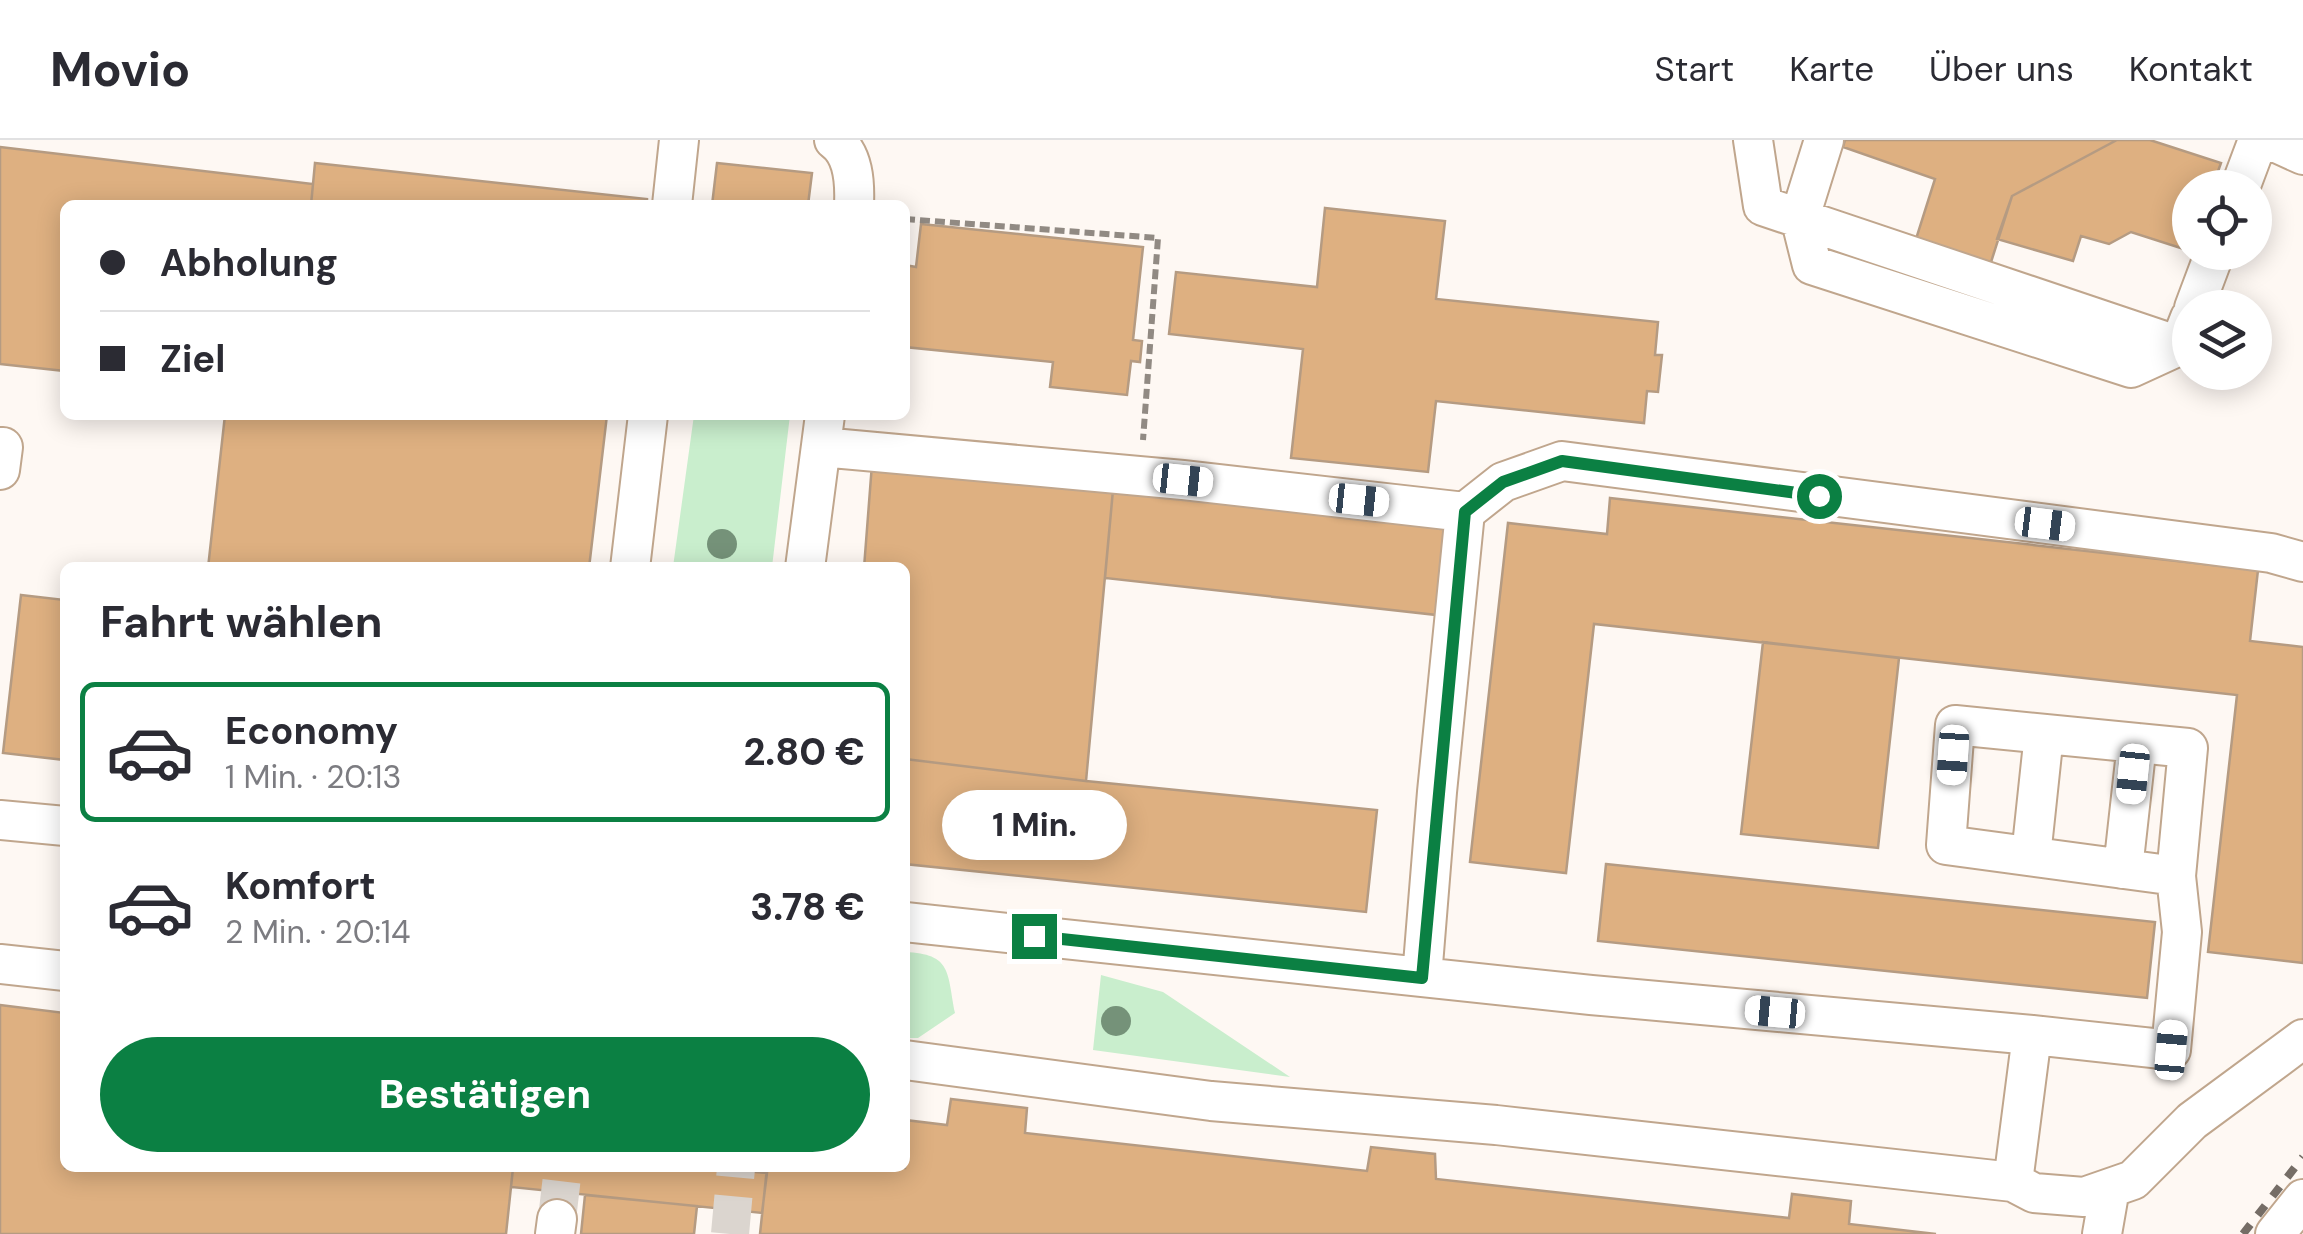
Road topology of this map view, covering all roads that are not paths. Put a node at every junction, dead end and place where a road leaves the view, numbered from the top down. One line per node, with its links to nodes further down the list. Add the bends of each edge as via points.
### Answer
1 (679, 140): 10 (lane)
2 (704, 140): 10 (lane)
3 (1753, 140): 12 (lane, via 1763,206)
4 (1824, 140): 12 (lane)
5 (2258, 140): 9 (lane)
6 (2270, 140): 8 (lane)
7 (838, 142): 11 (lane, via 855,177)
8 (2303, 155)
9 (2247, 170)
10 (681, 199)
11 (854, 200)
12 (1800, 217): 13 (lane)
13 (2172, 328)
14 (647, 420): 20 (lane)
15 (672, 420): 21 (lane)
16 (823, 431): 19 (lane); 22 (lane)
17 (0, 447): 18 (lane)
18 (0, 470)
19 (1465, 512): 23 (lane, via 1503,482 1562,461); 34 (lane)
20 (631, 562)
21 (657, 562)
22 (806, 562)
23 (2303, 562)
24 (2044, 734): 25 (lane); 28 (lane); 28 (lane, via 1955,724 1946,845)
25 (2137, 743): 29 (lane); 30 (lane, via 2188,748)
26 (0, 820): 27 (lane)
27 (60, 826)
28 (2031, 856): 29 (lane)
29 (2122, 869): 30 (lane)
30 (2176, 876): 35 (lane, via 2182,932 2171,1050)
31 (910, 923): 34 (lane)
32 (0, 964): 33 (lane)
33 (60, 971)
34 (1422, 978): 35 (lane)
35 (2032, 1036): 38 (lane)
36 (2303, 1039): 39 (lane, via 2192,1122 2133,1180)
37 (910, 1061): 38 (lane, via 1211,1102 1496,1124)
38 (2013, 1182): 39 (lane, via 2034,1193 2084,1197)
39 (2110, 1188): 41 (lane)
40 (2303, 1199): 42 (lane)
41 (2102, 1234)
42 (2275, 1234)

